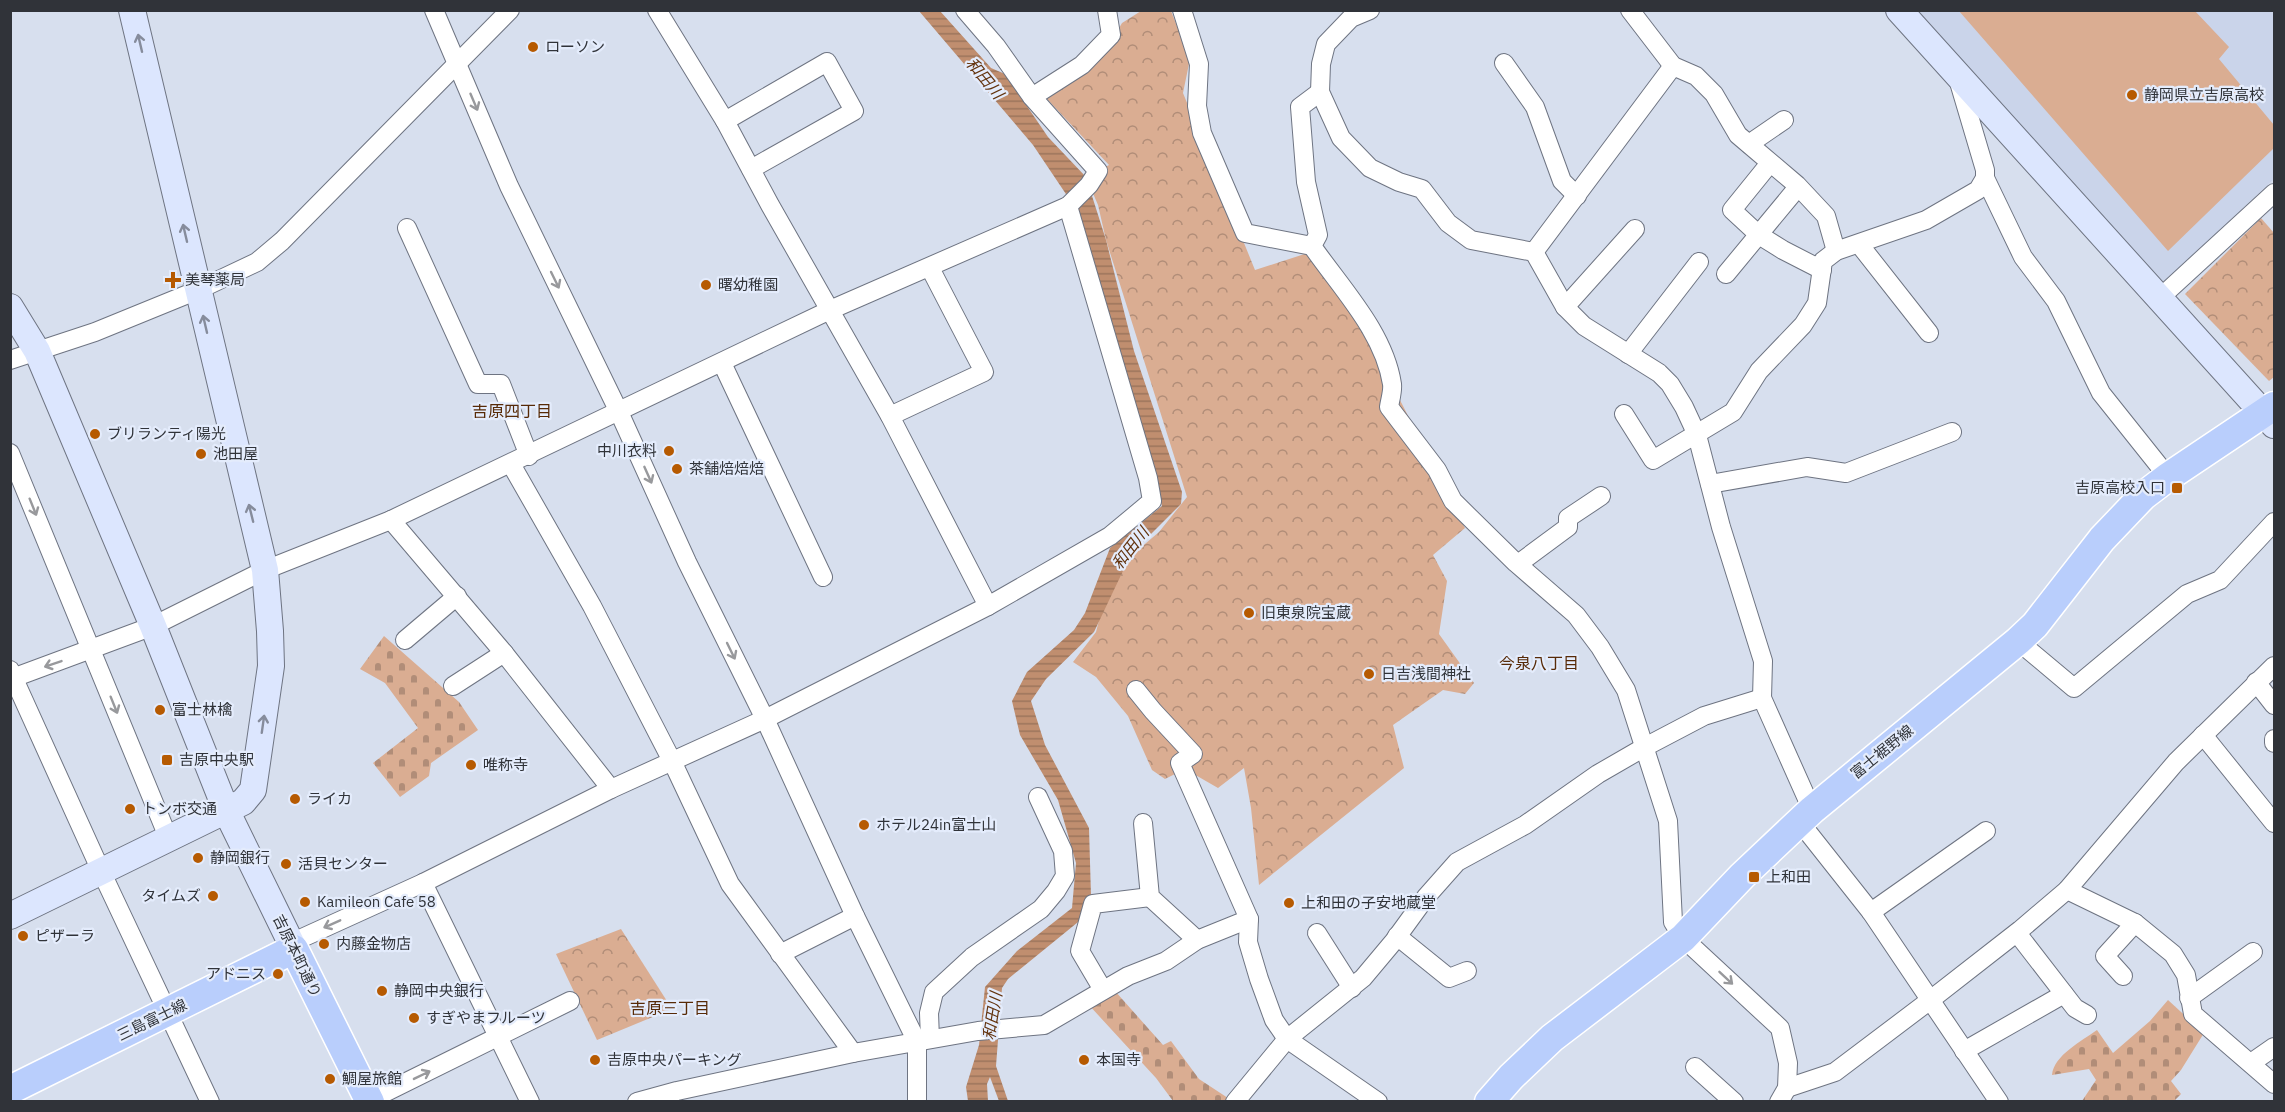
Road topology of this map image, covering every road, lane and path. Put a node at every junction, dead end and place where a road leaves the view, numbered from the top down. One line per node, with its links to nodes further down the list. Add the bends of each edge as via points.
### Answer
1 (132, 10): 38 (street, one-way to 1)
2 (434, 10): 12 (street)
3 (510, 10): 12 (street)
4 (657, 10): 18 (street)
5 (965, 10): 16 (street)
6 (1107, 10): 16 (street, via 1111,35 1082,65)
7 (1182, 10): 31 (street, via 1199,64 1197,106 1202,133 1245,233)
8 (1370, 10): 15 (street, via 1351,18 1326,44)
9 (1630, 10): 13 (street)
10 (1899, 10): 14 (street)
11 (1504, 63): 25 (street, via 1535,107 1562,181)
12 (458, 64): 38 (street, via 282,241 257,262); 48 (street, one-way to 48, via 510,186)
13 (1673, 66): 19 (street, via 1696,76 1714,94 1738,135); 25 (street)
14 (1956, 74): 22 (street); 39 (street)
15 (1320, 92): 31 (street, via 1300,107 1306,182 1318,235); 33 (street, via 1341,138 1370,168 1422,189 1448,223 1471,240)
16 (1032, 97): 26 (street, via 1098,171)
17 (1784, 120): 19 (street)
18 (724, 121): 21 (street); 21 (street, via 827,62 854,111)
19 (1749, 144): 20 (street)
20 (1770, 163): 23 (street); 29 (street, via 1732,210)
21 (751, 170): 42 (street)
22 (1985, 178): 30 (street, via 1978,190 1926,220); 57 (street, via 2023,257 2056,300 2101,393)
23 (1798, 187): 29 (street); 32 (street, via 1826,216)
24 (2274, 193): 39 (street)
25 (1577, 196): 33 (street)
26 (1068, 206): 35 (street); 66 (street, via 1152,501 1110,536)
27 (407, 228): 55 (street, via 478,384 501,384)
28 (1635, 229): 41 (street)
29 (1760, 235): 36 (street); 37 (street)
30 (1859, 244): 32 (street); 43 (street)
31 (1312, 246): 62 (street, via 1381,349 1392,386 1389,407 1437,470 1453,501)
32 (1836, 251): 36 (street, via 1823,261)
33 (1534, 252): 41 (street)
34 (1699, 262): 45 (street)
35 (930, 267): 42 (street); 51 (street, via 984,372)
36 (1822, 270): 53 (street, via 1817,303 1803,325 1759,371 1732,412)
37 (1726, 274)
38 (198, 290): 44 (street); 63 (street, one-way to 38)
39 (2161, 297): 50 (street)
40 (10, 307): 44 (street, 吉原本町通り)
41 (1565, 307): 45 (street, via 1584,326)
42 (830, 310): 47 (street); 51 (street)
43 (1929, 333)
44 (37, 351): 46 (street); 67 (street, 吉原本町通り)
45 (1628, 354): 53 (street, via 1670,384)
46 (10, 360)
47 (722, 363): 48 (street); 64 (street)
48 (619, 412): 55 (street); 79 (street, one-way to 79, via 687,562)
49 (1624, 414): 53 (street, via 1653,460)
50 (2271, 414): 57 (main road, 富士裾野線)
51 (890, 416): 66 (street)
52 (1952, 432): 58 (street, via 1846,473 1807,467)
53 (1697, 435): 58 (street)
54 (10, 453): 70 (street, one-way to 70)
55 (529, 456): 56 (street)
56 (511, 464): 60 (street); 82 (street, via 592,606)
57 (2168, 477): 69 (main road, 富士裾野線, via 2120,518)
58 (1710, 484): 77 (street, via 1762,661)
59 (1601, 496): 62 (street, via 1568,518 1568,527)
60 (391, 520): 63 (street); 65 (street)
61 (2274, 522): 69 (street, via 2220,580 2187,594 2074,688)
62 (1518, 564): 81 (street, via 1576,615 1600,647 1626,690)
63 (265, 570): 67 (street); 85 (street, one-way to 63, via 243,802 254,790 271,666)
64 (823, 577)
65 (457, 596): 68 (street); 71 (street)
66 (988, 606): 79 (street)
67 (153, 626): 70 (street); 85 (street, 吉原本町通り)
68 (405, 640)
69 (2018, 641): 86 (main road, 富士裾野線)
70 (92, 650): 73 (street, one-way to 73); 90 (street, one-way to 90)
71 (504, 653): 75 (street); 83 (street)
72 (2274, 666): 74 (street)
73 (12, 676): 91 (street)
74 (2256, 682): 78 (street); 80 (street)
75 (453, 686)
76 (1136, 690): 98 (street, via 1193,754 1180,763)
77 (1762, 698): 81 (street, via 1704,716); 86 (street)
78 (2274, 705)
79 (765, 719): 82 (street); 97 (street)
80 (2203, 735): 88 (street); 93 (street)
81 (1643, 748): 102 (street, via 1525,825 1457,862); 103 (street, via 1668,821 1673,922)
82 (672, 761): 83 (street); 107 (street, via 730,884)
83 (611, 789): 92 (street)
84 (1038, 797): 120 (street, via 1063,851 1065,876 1041,909 972,957 934,992)
85 (226, 810): 90 (street); 105 (street, 吉原本町通り)
86 (1805, 815): 95 (street); 103 (main road, 富士裾野線)
87 (1143, 823): 94 (street)
88 (2274, 823)
89 (1986, 831): 95 (street)
90 (168, 837): 91 (street)
91 (100, 871): 96 (street); 116 (street)
92 (423, 883): 105 (street, one-way to 105); 118 (street)
93 (2067, 890): 99 (street); 101 (street)
94 (1150, 897): 104 (street); 111 (street, via 1093,904 1080,951)
95 (1871, 912): 115 (street)
96 (11, 914)
97 (855, 916): 107 (street); 120 (street)
98 (1249, 919): 104 (street); 119 (street, via 1248,942 1259,979 1274,1020)
99 (2134, 923): 109 (street, via 2105,956); 113 (street, via 2173,954 2186,975)
100 (1317, 933): 110 (street)
101 (2017, 933): 112 (street); 115 (street)
102 (1397, 936): 108 (street, via 1449,978); 110 (street)
103 (1683, 938): 128 (street, one-way to 128, via 1780,1028 1788,1063); 136 (main road, 富士裾野線, via 1551,1038)
104 (1197, 940): 111 (street, via 1166,961)
105 (292, 946): 116 (main road, 三島富士線); 130 (main road, 吉原本町通り)
106 (2253, 952): 113 (street)
107 (780, 954): 123 (street)
108 (1467, 970)
109 (2123, 976)
110 (1352, 988): 119 (street)
111 (1103, 990): 120 (street, via 1044,1025)
112 (2064, 994): 117 (street); 122 (street)
113 (2189, 998): 124 (street, via 2193,1014)
114 (570, 1001): 118 (street)
115 (1929, 1001): 122 (street); 128 (street, via 1835,1072)
116 (168, 1012): 127 (main road, 三島富士線); 129 (street)
117 (2087, 1015)
118 (498, 1037): 130 (street, one-way to 118); 131 (street)
119 (1287, 1039): 134 (street); 135 (street)
120 (924, 1040): 123 (street); 133 (street)
121 (2274, 1047): 124 (street)
122 (1964, 1051): 138 (street)
123 (853, 1053): 132 (street)
124 (2251, 1063): 126 (street)
125 (1695, 1067): 137 (street)
126 (2274, 1084)
127 (10, 1090)
128 (1783, 1095)
129 (210, 1101)
130 (370, 1101)
131 (530, 1101)
132 (637, 1101)
133 (917, 1101)
134 (1235, 1101)
135 (1378, 1101)
136 (1489, 1101)
137 (1734, 1101)
138 (1999, 1101)

